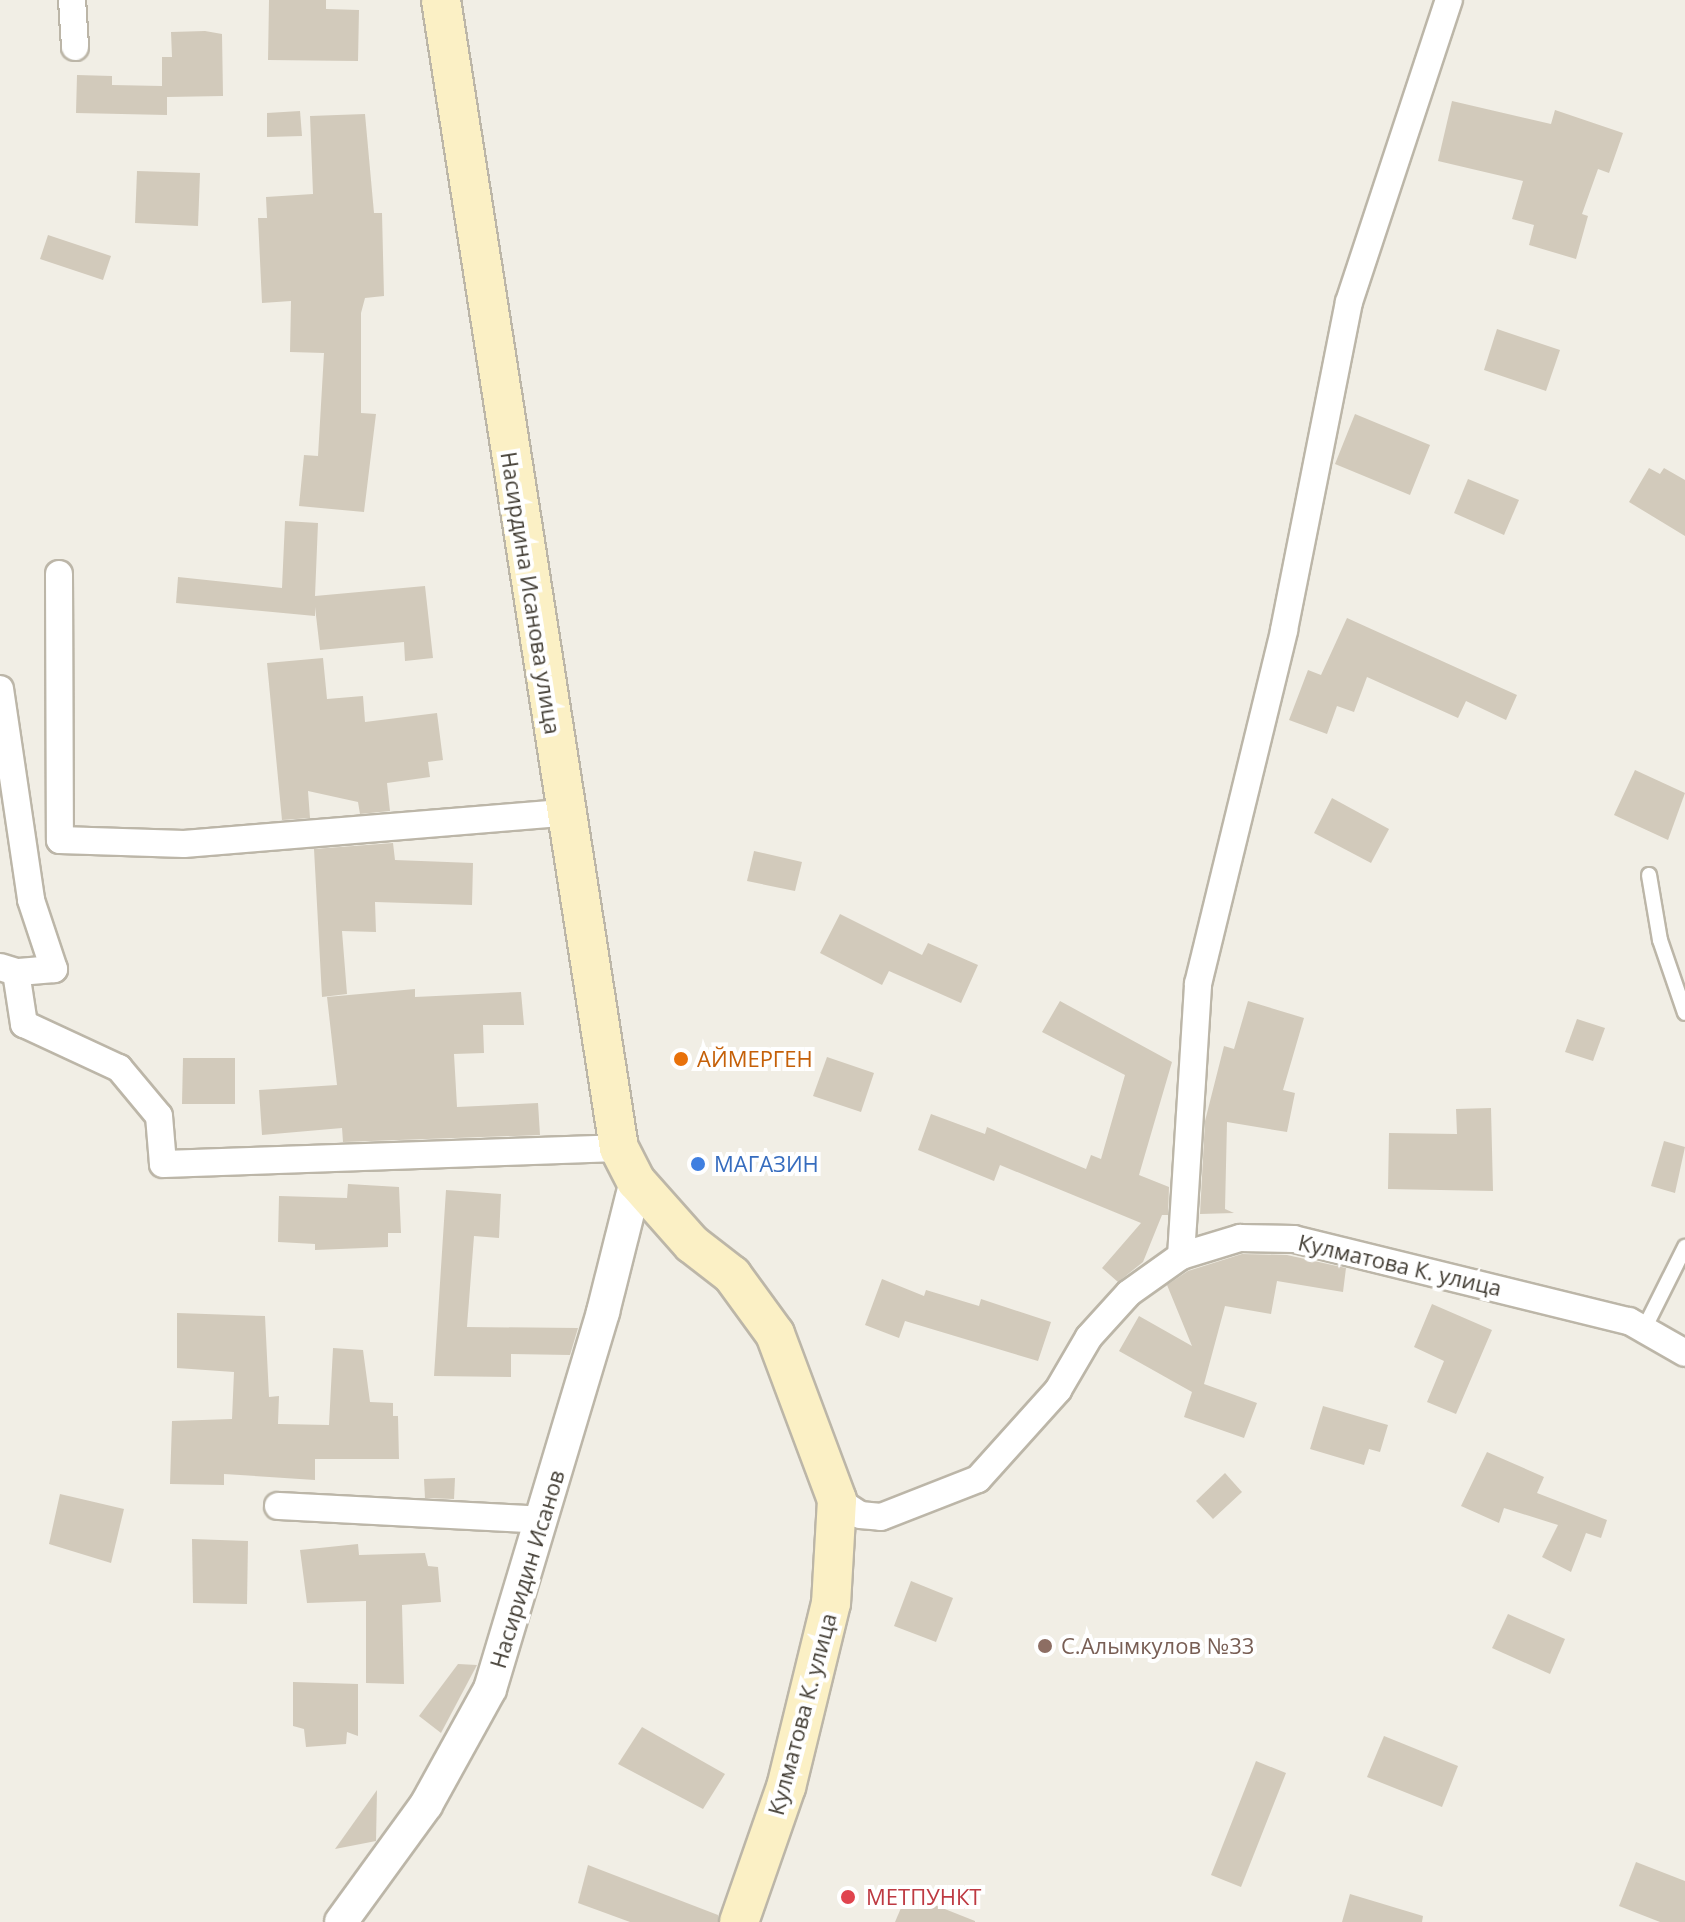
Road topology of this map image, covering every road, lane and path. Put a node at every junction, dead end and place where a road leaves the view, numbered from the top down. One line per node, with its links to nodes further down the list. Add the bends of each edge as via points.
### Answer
1 (72, 0): 4 (street)
2 (441, 0): 7 (main road, Насирдина Исанова улица)
3 (1449, 0): 13 (street, via 1349,302 1284,630 1198,984)
4 (75, 47)
5 (59, 574): 7 (street, via 60,840 184,844)
6 (0, 689): 9 (street, via 31,900 54,969)
7 (565, 813): 11 (main road, Насирдина Исанова улица)
8 (1649, 875): 10 (lane, via 1660,940)
9 (8, 969): 11 (street, via 24,1024 119,1068 159,1116 163,1164)
10 (1685, 1013)
11 (628, 1164): 16 (main road, Кулматова К. улица, via 692,1244 732,1275 775,1334); 18 (street, Насиридин Исанов)
12 (1685, 1247): 14 (lane)
13 (1181, 1256): 14 (street, Кулматова К. улица, via 1240,1238 1294,1239); 16 (street, Кулматова К. улица, via 1129,1293 1089,1337 1058,1390 978,1479 881,1517 860,1515)
14 (1644, 1329): 15 (street, Кулматова К. улица)
15 (1685, 1353)
16 (837, 1500): 20 (main road, Кулматова К. улица, via 831,1603 786,1787)
17 (278, 1506): 18 (street)
18 (543, 1520): 19 (street, Насиридин Исанов, via 490,1689 426,1805)
19 (341, 1922)
20 (739, 1922)

